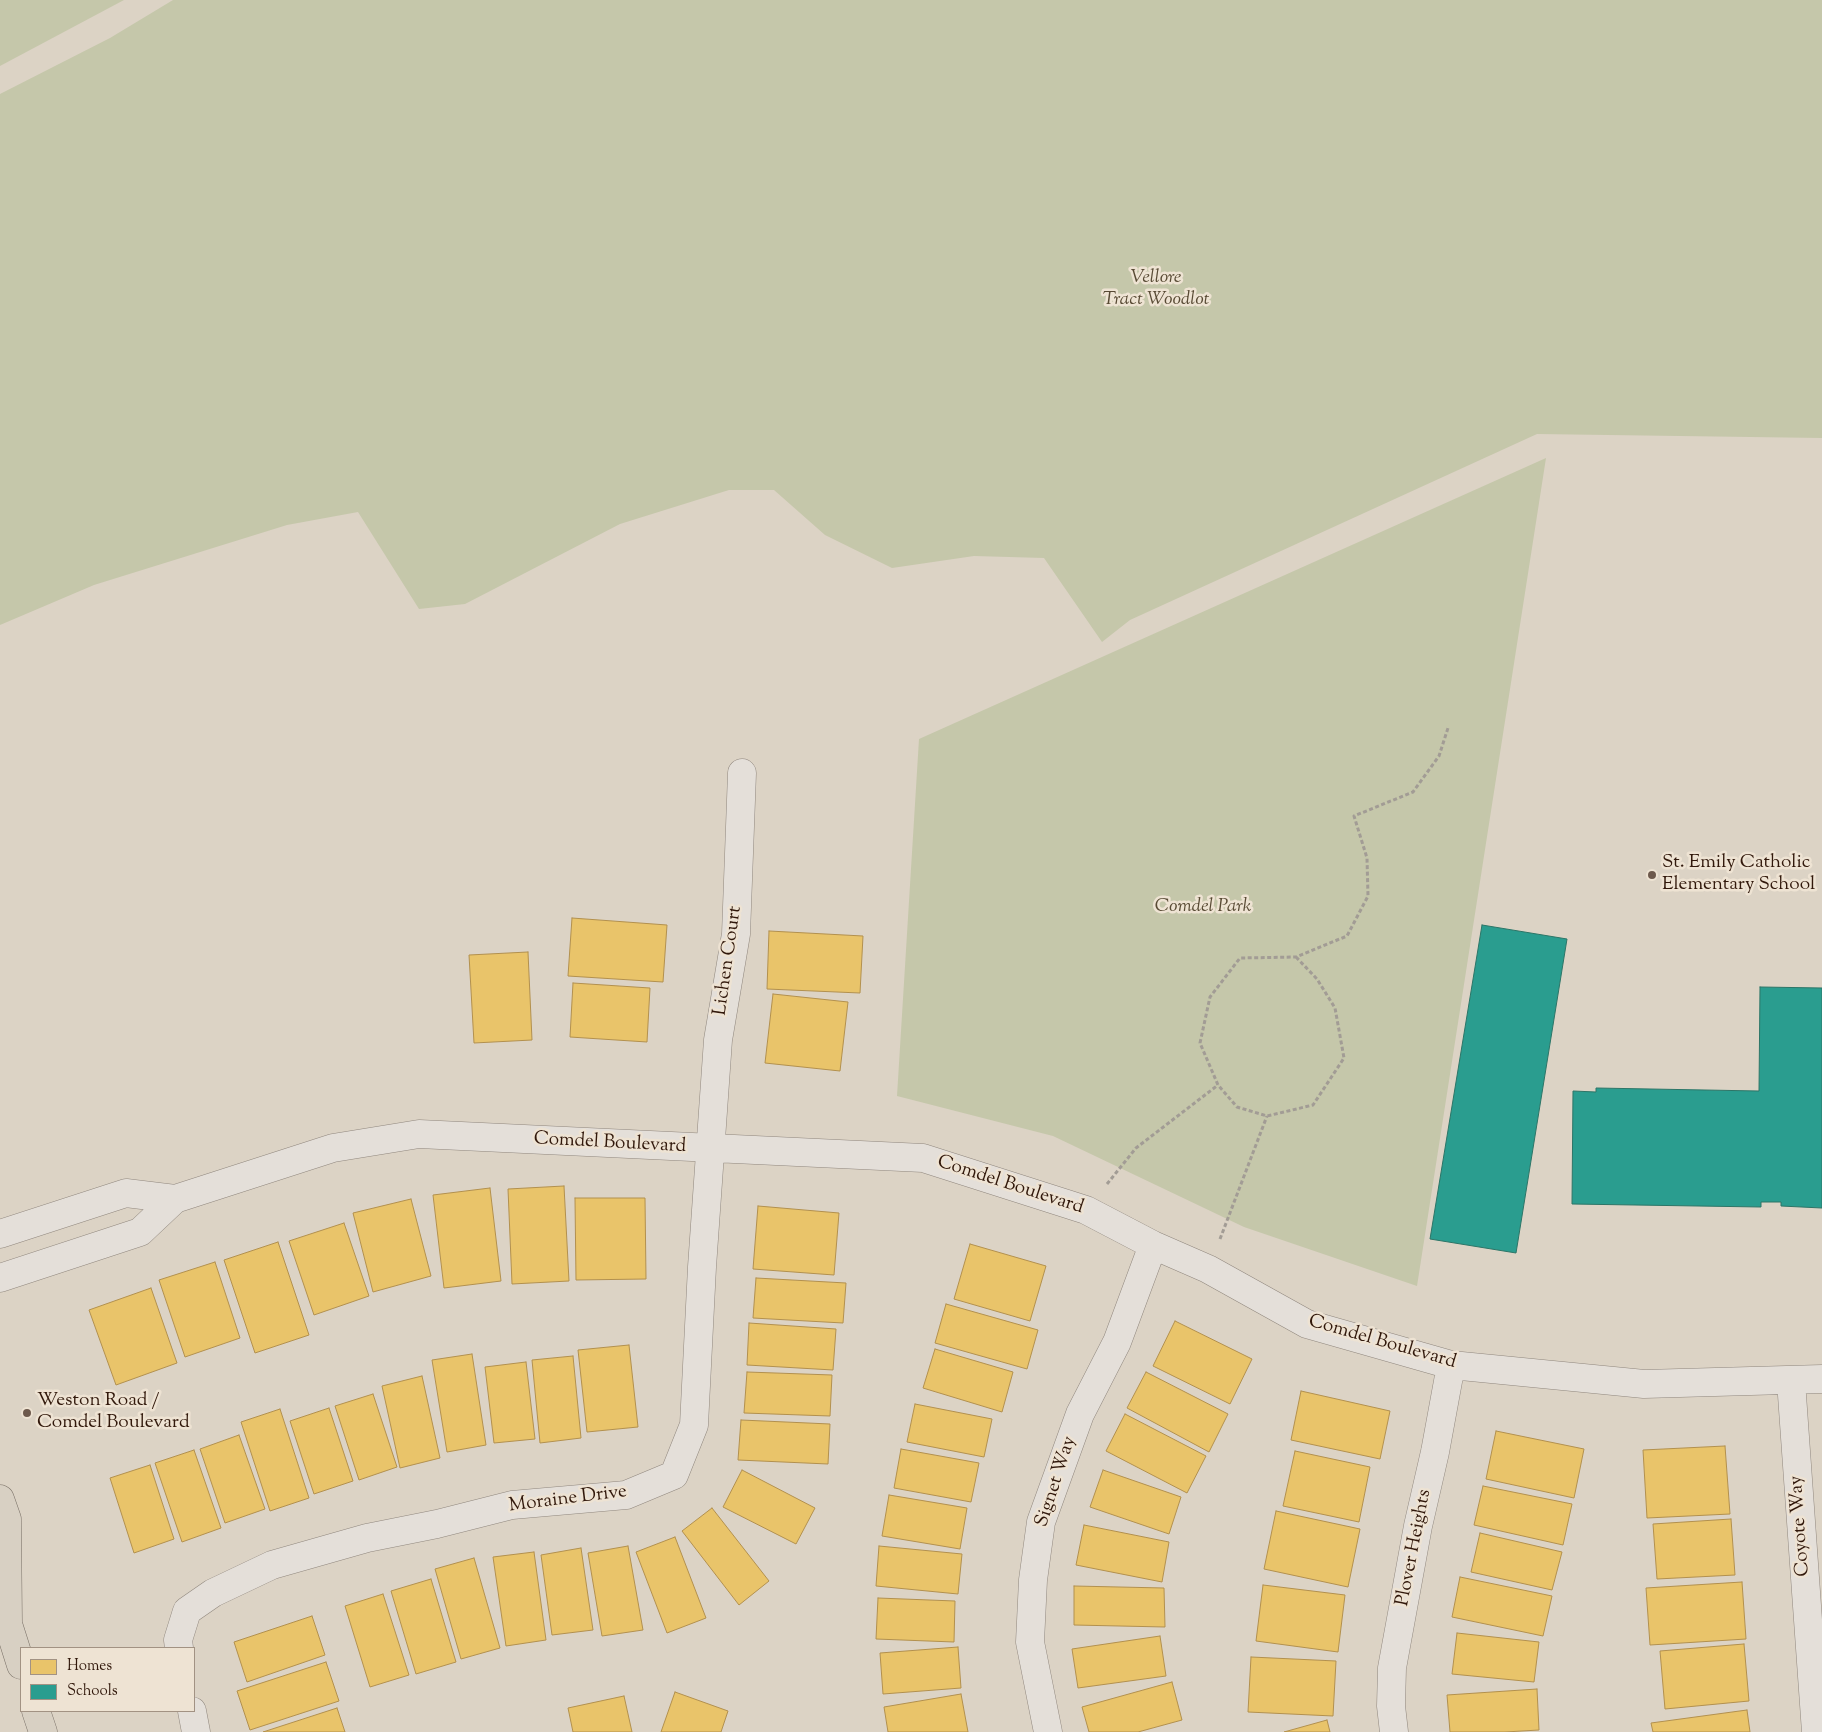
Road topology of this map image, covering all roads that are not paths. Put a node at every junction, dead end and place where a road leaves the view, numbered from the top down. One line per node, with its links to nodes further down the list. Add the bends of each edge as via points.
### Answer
1 (742, 773): 2 (street, Lichen Court, via 736,934 718,1040)
2 (712, 1149): 3 (street, Comdel Boulevard, via 419,1134 333,1148); 5 (street, Comdel Boulevard, via 923,1158 1086,1210); 12 (street, Moraine Drive, via 695,1371 694,1425 674,1475 626,1496 512,1505 366,1538 272,1565 213,1593 187,1611)
3 (175, 1199): 4 (street, Comdel Boulevard, via 126,1193); 6 (street, Comdel Boulevard, via 140,1232)
4 (0, 1234)
5 (1153, 1245): 7 (street, Comdel Boulevard, via 1208,1269 1307,1324); 18 (street, Signet Way, via 1118,1342 1080,1414 1041,1522 1032,1580 1030,1642)
6 (0, 1278)
7 (1451, 1365): 9 (street, Comdel Boulevard, via 1644,1384); 19 (street, Plover Heights, via 1392,1668)
8 (1822, 1378): 9 (street, Comdel Boulevard)
9 (1791, 1381): 20 (street, Coyote Way)
10 (0, 1499): 11 (main road, via 7,1519)
11 (4, 1618): 13 (main road)
12 (179, 1647)
13 (20, 1662)
14 (36, 1712): 16 (main road)
15 (192, 1712): 17 (street)
16 (43, 1732)
17 (196, 1732)
18 (1048, 1732)
19 (1394, 1732)
20 (1816, 1732)

